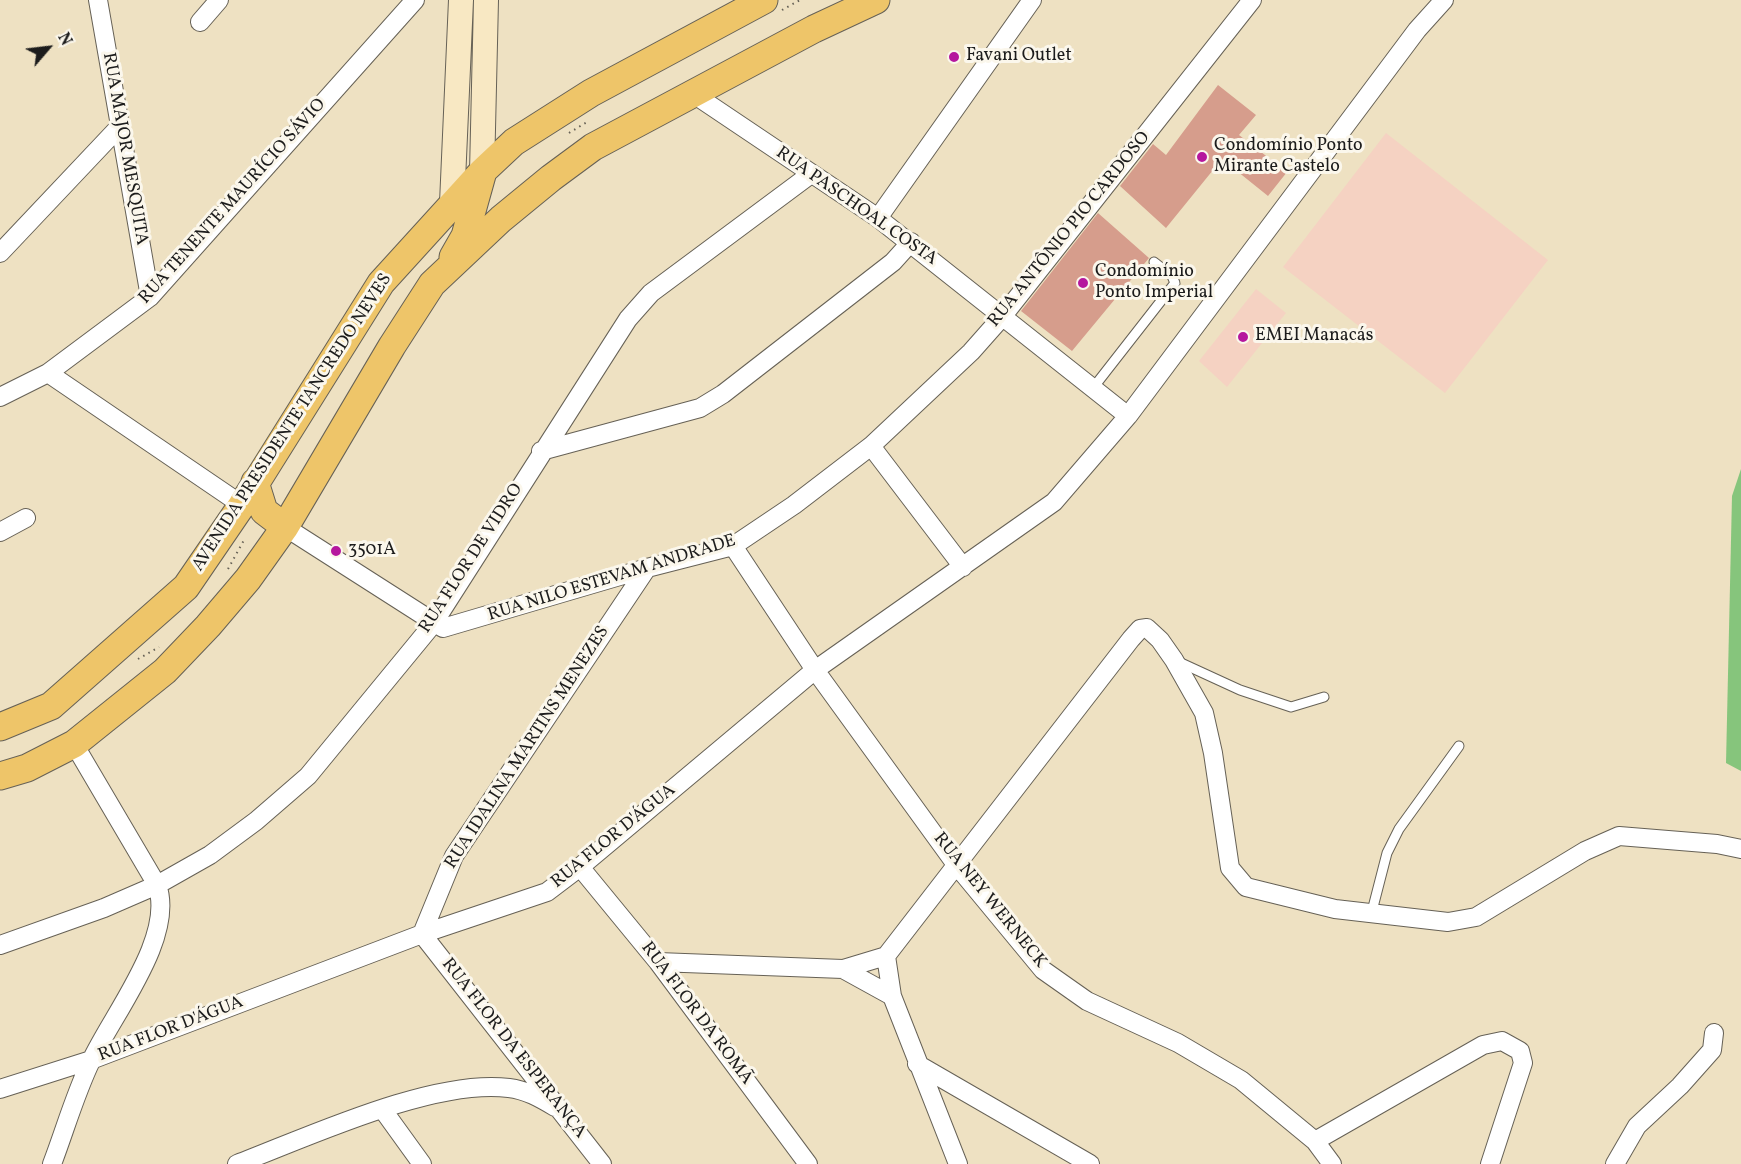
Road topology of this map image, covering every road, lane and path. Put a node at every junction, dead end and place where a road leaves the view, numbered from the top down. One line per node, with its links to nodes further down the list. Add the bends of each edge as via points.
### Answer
1 (98, 0): 13 (street, RUA MAJOR MESQUITA)
2 (219, 0): 11 (street)
3 (415, 0): 22 (street, RUA TENENTE MAURÍCIO SÁVIO)
4 (461, 0): 16 (street)
5 (486, 0): 14 (street)
6 (764, 0): 14 (main road, AVENIDA PRESIDENTE TANCREDO NEVES, via 591,93 514,142)
7 (876, 0): 12 (main road)
8 (1032, 0): 17 (street)
9 (1444, 0): 27 (street, RUA FLOR D'ÁGUA, via 1417,30)
10 (1245, 3): 23 (street, RUA ANTÔNIO PIO CARDOSO)
11 (200, 22)
12 (692, 93): 15 (street, RUA PASCHOAL COSTA); 21 (main road, via 593,147 501,219)
13 (121, 125): 19 (street); 22 (street, RUA MAJOR MESQUITA)
14 (482, 172): 16 (main road, AVENIDA PRESIDENTE TANCREDO NEVES); 21 (main road, via 465,236)
15 (811, 174): 17 (street, RUA PASCHOAL COSTA); 29 (street, RUA FLOR DE VIDRO, via 651,293 628,319)
16 (452, 203): 30 (main road, AVENIDA PRESIDENTE TANCREDO NEVES, via 381,284)
17 (878, 218): 18 (street, RUA PASCHOAL COSTA)
18 (910, 242): 23 (street, RUA PASCHOAL COSTA); 29 (street, via 893,262 700,408)
19 (0, 253)
20 (1154, 262): 25 (lane, via 1175,283)
21 (432, 284): 32 (main road)
22 (150, 297): 24 (street, RUA TENENTE MAURÍCIO SÁVIO)
23 (1002, 317): 25 (street, RUA PASCHOAL COSTA); 28 (street, RUA ANTÔNIO PIO CARDOSO, via 971,352)
24 (48, 373): 26 (street, RUA TENENTE MAURÍCIO SÁVIO); 30 (street)
25 (1093, 388): 27 (street, RUA PASCHOAL COSTA)
26 (0, 397)
27 (1128, 416): 35 (street, RUA FLOR D'ÁGUA, via 1054,502)
28 (871, 446): 34 (street, RUA NILO ESTEVAM ANDRADE); 35 (street)
29 (541, 452): 37 (street, RUA FLOR DE VIDRO)
30 (249, 494): 32 (main road); 41 (main road, AVENIDA PRESIDENTE TANCREDO NEVES, via 186,587 51,706)
31 (26, 518): 33 (street)
32 (285, 527): 37 (street); 42 (main road, via 248,579 165,671)
33 (0, 532)
34 (733, 546): 36 (street, RUA NILO ESTEVAM ANDRADE); 39 (street, RUA NEY WERNECK)
35 (963, 567): 39 (street, RUA FLOR D'ÁGUA)
36 (647, 568): 37 (street, RUA NILO ESTEVAM ANDRADE, via 460,625 443,628); 50 (street, RUA IDALINA MARTINS MENEZES, via 454,856)
37 (433, 624): 48 (street, RUA FLOR DE VIDRO, via 308,776 210,855)
38 (1174, 660): 40 (lane, via 1240,690 1291,707); 46 (street, via 1152,630 1140,629); 49 (street, via 1204,713 1210,734 1230,868 1246,887)
39 (815, 670): 46 (street, RUA NEY WERNECK); 47 (street, RUA FLOR D'ÁGUA)
40 (1324, 697)
41 (0, 727)
42 (74, 744): 44 (main road, via 27,768); 48 (street)
43 (1459, 746): 49 (lane, via 1399,829 1387,854)
44 (0, 776)
45 (1741, 849): 49 (street, via 1620,836 1585,851 1476,917 1448,922)
46 (957, 866): 52 (street); 62 (street, RUA NEY WERNECK, via 1043,970 1087,1001 1179,1043 1241,1080)
47 (580, 867): 50 (street, RUA FLOR D'ÁGUA, via 547,892); 53 (street, RUA FLOR DA ROMÃ)
48 (157, 885): 51 (street, RUA FLOR DE VIDRO); 57 (street, via 157,932 130,993)
49 (1371, 915)
50 (422, 934): 57 (street, RUA FLOR D'ÁGUA); 61 (street, RUA FLOR DA ESPERANÇA)
51 (0, 945)
52 (886, 956): 54 (street); 55 (street)
53 (658, 962): 54 (street); 67 (street, RUA FLOR DA ROMÃ)
54 (843, 969): 55 (street)
55 (892, 996): 58 (street)
56 (1713, 1033): 72 (street, via 1712,1050 1637,1126)
57 (91, 1060): 59 (street, RUA FLOR D'ÁGUA); 63 (street)
58 (917, 1064): 68 (street); 69 (street)
59 (0, 1089)
60 (383, 1110): 61 (street, via 429,1094 508,1087 531,1093); 64 (street); 65 (street)
61 (564, 1112): 66 (street, RUA FLOR DA ESPERANÇA)
62 (1315, 1141): 70 (street, RUA NEY WERNECK); 71 (street, via 1483,1045 1502,1041 1520,1051 1523,1063)
63 (52, 1164)
64 (237, 1164)
65 (423, 1164)
66 (603, 1164)
67 (808, 1164)
68 (958, 1164)
69 (1090, 1164)
70 (1332, 1164)
71 (1490, 1164)
72 (1615, 1164)

